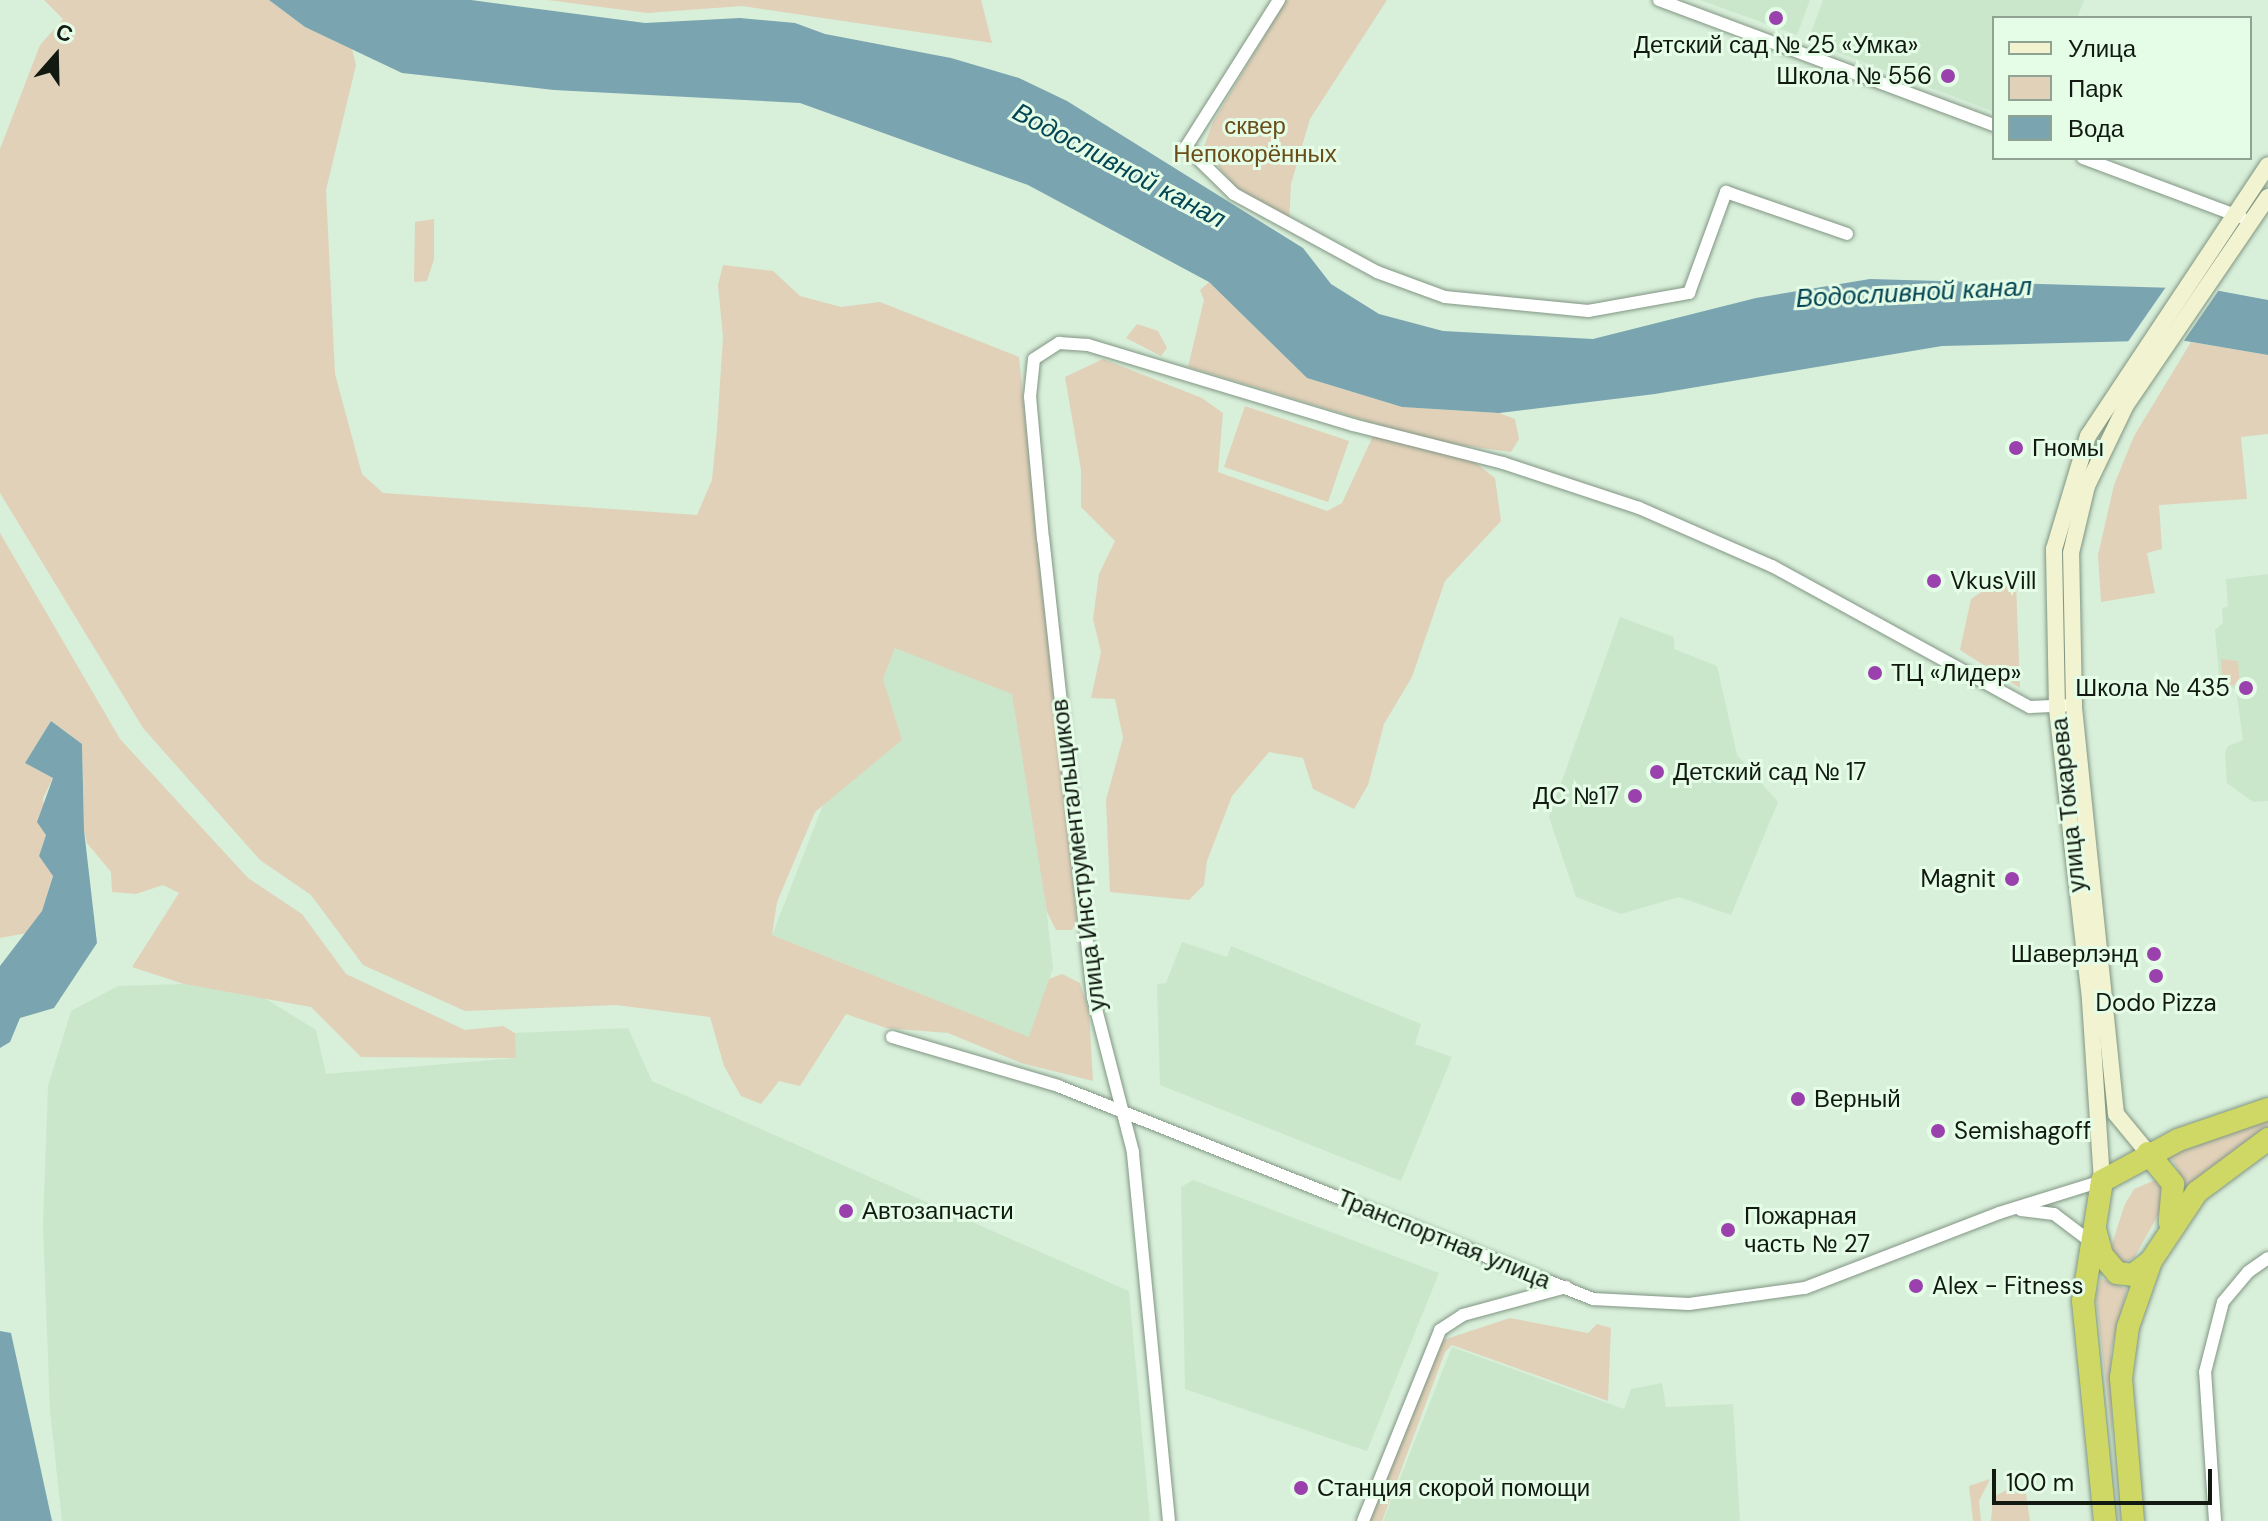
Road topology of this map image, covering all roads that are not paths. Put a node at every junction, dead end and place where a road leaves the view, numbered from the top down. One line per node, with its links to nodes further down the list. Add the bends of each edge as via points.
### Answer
1 (1279, 0): 9 (street, via 1186,147 1234,194 1296,233 1377,272 1445,297 1488,305 1588,311 1689,293 1726,192)
2 (1659, 0): 3 (street)
3 (1992, 124)
4 (2088, 160): 7 (street)
5 (2268, 165): 7 (main road)
6 (2268, 197): 8 (main road)
7 (2235, 214): 8 (street); 10 (main road, улица Токарева, via 2088,436 2063,509 2052,585)
8 (2251, 222): 10 (main road, улица Токарева, via 2126,405 2087,486 2068,586)
9 (1847, 234)
10 (2065, 706): 13 (street, улица Инструментальщиков, via 2030,707 1772,566 1639,508 1503,463 1353,425 1088,345 1059,343 1034,359 1030,397 1093,997); 15 (main road, улица Токарева, via 2116,1114); 16 (main road, улица Токарева)
11 (892, 1037): 13 (street, Транспортная улица, via 1058,1086)
12 (2268, 1109): 15 (highway)
13 (1126, 1112): 22 (street, Транспортная улица); 23 (street, улица Инструментальщиков)
14 (2268, 1139): 18 (highway, via 2220,1170)
15 (2148, 1153): 16 (highway); 18 (highway, via 2173,1184)
16 (2102, 1181): 17 (street, Транспортная улица); 19 (highway)
17 (2006, 1211): 19 (street, Транспортная улица, via 2054,1214); 22 (street, Транспортная улица, via 1805,1288 1675,1304 1593,1299)
18 (2169, 1226): 21 (highway)
19 (2092, 1233): 21 (highway, via 2117,1273 2133,1275); 25 (highway, via 2083,1301)
20 (2268, 1258): 27 (street, via 2223,1302 2208,1360)
21 (2151, 1261): 26 (highway, via 2128,1327 2121,1378)
22 (1566, 1287): 24 (street, via 1463,1315 1440,1330)
23 (1169, 1521)
24 (1363, 1521)
25 (2105, 1521)
26 (2133, 1521)
27 (2215, 1521)

